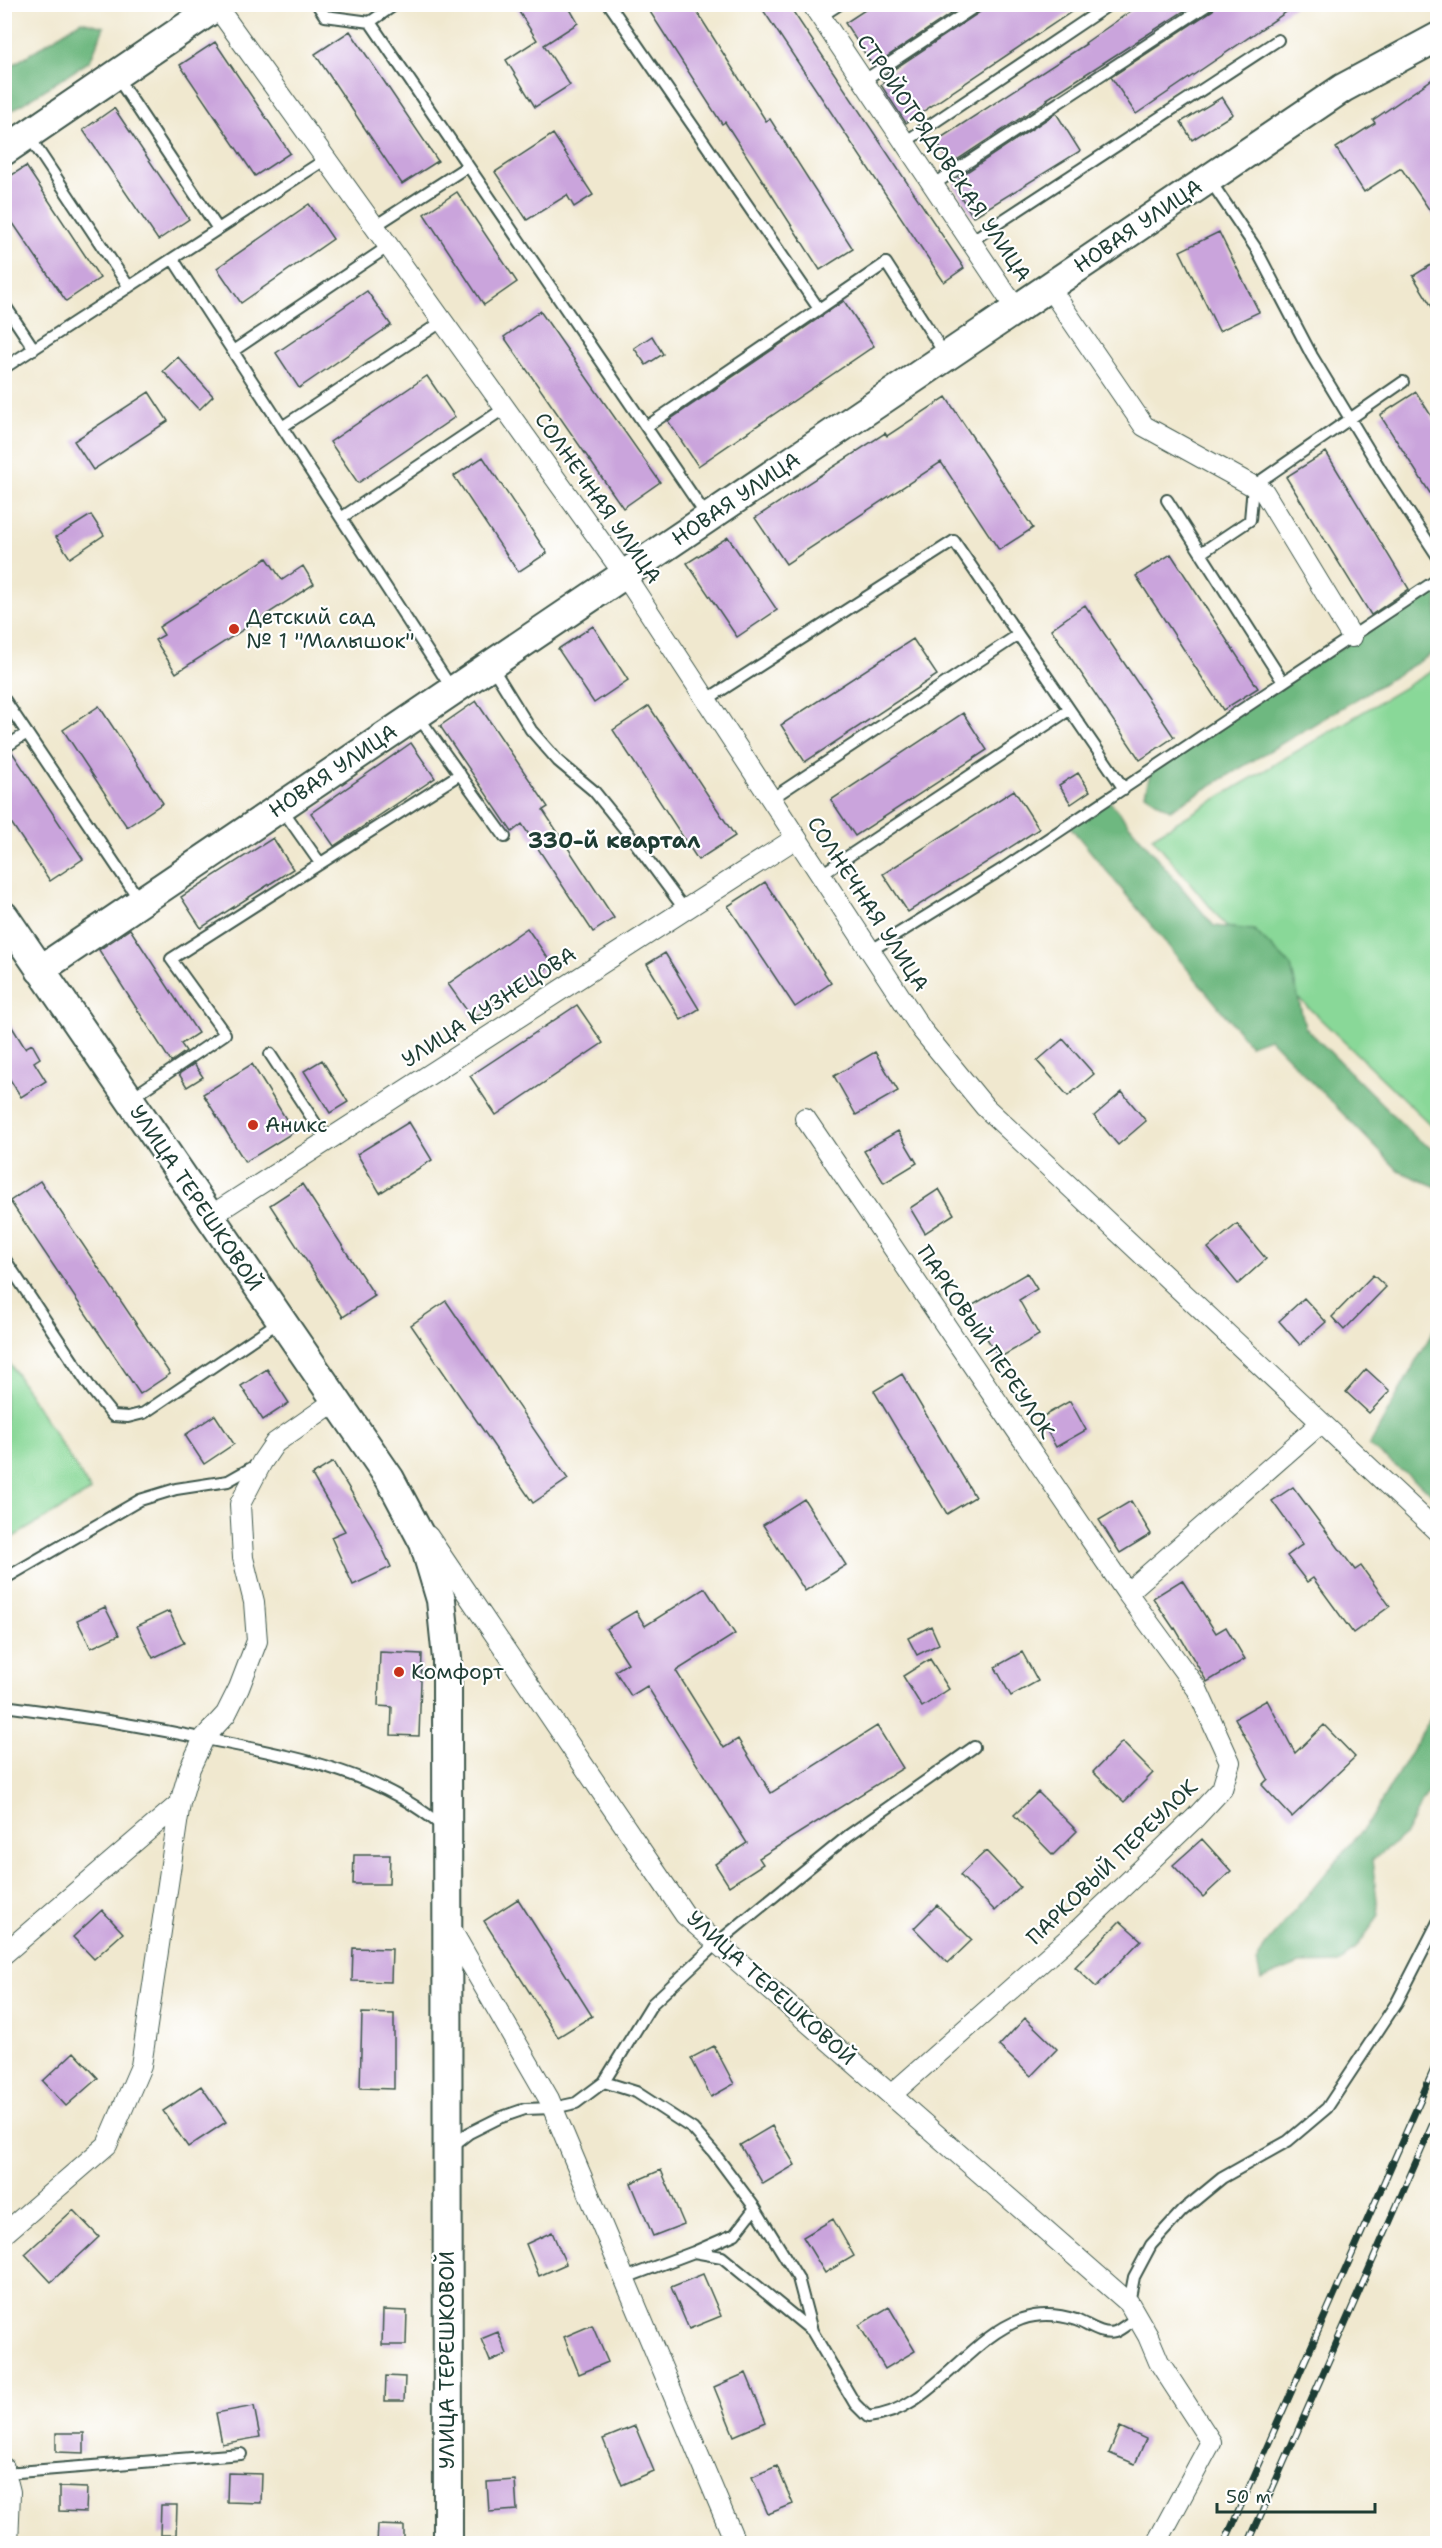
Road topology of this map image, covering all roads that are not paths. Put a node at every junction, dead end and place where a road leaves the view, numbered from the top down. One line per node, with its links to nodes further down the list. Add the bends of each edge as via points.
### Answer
1 (317, 4): 10 (lane, via 325,16)
2 (396, 4): 10 (lane)
3 (609, 4): 30 (lane)
4 (840, 4): 9 (lane)
5 (979, 4): 14 (lane)
6 (1110, 4): 16 (lane)
7 (1209, 4): 21 (lane)
8 (219, 6): 13 (main road); 18 (street, СОЛНЕЧНАЯ УЛИЦА)
9 (816, 11): 14 (street, СТРОЙОТРЯДОВСКАЯ УЛИЦА)
10 (370, 22): 19 (lane)
11 (1437, 37): 20 (main road, НОВАЯ УЛИЦА, via 1343,88)
12 (1278, 40): 24 (lane)
13 (116, 76): 15 (main road); 23 (lane)
14 (863, 81): 16 (street, СТРОЙОТРЯДОВСКАЯ УЛИЦА)
15 (28, 135): 17 (main road); 27 (lane)
16 (904, 142): 21 (street, СТРОЙОТРЯДОВСКАЯ УЛИЦА)
17 (4, 151)
18 (326, 159): 22 (street, СОЛНЕЧНАЯ УЛИЦА); 23 (lane)
19 (468, 165): 22 (lane); 41 (lane)
20 (1209, 178): 28 (main road, НОВАЯ УЛИЦА); 39 (lane, via 1255,247)
21 (933, 185): 24 (street, СТРОЙОТРЯДОВСКАЯ УЛИЦА)
22 (375, 226): 25 (street, СОЛНЕЧНАЯ УЛИЦА)
23 (218, 229): 26 (lane)
24 (971, 241): 31 (street, СТРОЙОТРЯДОВСКАЯ УЛИЦА)
25 (388, 246): 32 (street, СОЛНЕЧНАЯ УЛИЦА); 34 (lane)
26 (173, 259): 27 (lane); 34 (lane)
27 (129, 287): 33 (lane)
28 (1049, 287): 31 (main road, НОВАЯ УЛИЦА); 42 (street, СТРОЙОТРЯДОВСКАЯ УЛИЦА, via 1144,426)
29 (4, 304): 33 (lane)
30 (819, 309): 35 (lane, via 886,263); 41 (lane)
31 (1016, 309): 35 (main road, НОВАЯ УЛИЦА)
32 (443, 321): 38 (street, СОЛНЕЧНАЯ УЛИЦА); 40 (lane)
33 (34, 349): 36 (lane)
34 (233, 351): 40 (lane)
35 (946, 356): 45 (main road, НОВАЯ УЛИЦА)
36 (4, 369)
37 (1403, 382): 39 (lane)
38 (505, 408): 44 (lane); 48 (street, СОЛНЕЧНАЯ УЛИЦА)
39 (1350, 420): 42 (lane); 47 (lane)
40 (282, 427): 44 (lane)
41 (646, 427): 45 (lane)
42 (1253, 486): 46 (lane, via 1250,520); 51 (street, СТРОЙОТРЯДОВСКАЯ УЛИЦА, via 1264,492)
43 (1167, 500): 46 (lane)
44 (341, 518): 54 (lane)
45 (708, 518): 48 (main road, НОВАЯ УЛИЦА)
46 (1201, 553): 53 (lane)
47 (1437, 557)
48 (624, 574): 52 (main road, НОВАЯ УЛИЦА); 56 (street, СОЛНЕЧНАЯ УЛИЦА)
49 (1437, 579): 51 (lane)
50 (1018, 635): 56 (lane, via 954,541); 57 (lane); 63 (lane)
51 (1352, 637): 53 (lane)
52 (491, 664): 54 (main road, НОВАЯ УЛИЦА); 70 (lane, via 531,730 558,761 594,791)
53 (1283, 682): 62 (lane)
54 (453, 690): 58 (main road, НОВАЯ УЛИЦА)
55 (4, 699): 59 (lane)
56 (706, 700): 63 (street, СОЛНЕЧНАЯ УЛИЦА)
57 (1069, 710): 62 (lane); 68 (lane)
58 (417, 714): 61 (lane); 64 (main road, НОВАЯ УЛИЦА)
59 (27, 733): 60 (lane); 69 (lane)
60 (4, 748)
61 (460, 774): 65 (lane); 67 (lane)
62 (1124, 789): 72 (lane)
63 (771, 799): 66 (street, СОЛНЕЧНАЯ УЛИЦА)
64 (281, 807): 67 (lane); 69 (main road, НОВАЯ УЛИЦА)
65 (505, 837)
66 (796, 838): 68 (street, СОЛНЕЧНАЯ УЛИЦА); 70 (street, УЛИЦА КУЗНЕЦОВА)
67 (320, 863): 75 (lane, via 171,959 225,1034)
68 (820, 875): 72 (street, СОЛНЕЧНАЯ УЛИЦА)
69 (141, 902): 73 (main road, НОВАЯ УЛИЦА)
70 (685, 909): 77 (street, УЛИЦА КУЗНЕЦОВА)
71 (11, 931): 73 (main road, УЛИЦА ТЕРЕШКОВОЙ)
72 (870, 951): 82 (street, СОЛНЕЧНАЯ УЛИЦА, via 922,1030 986,1107)
73 (40, 970): 75 (main road, УЛИЦА ТЕРЕШКОВОЙ)
74 (270, 1054): 77 (lane)
75 (128, 1099): 78 (main road, УЛИЦА ТЕРЕШКОВОЙ)
76 (804, 1118): 87 (street, ПАРКОВЫЙ ПЕРЕУЛОК)
77 (327, 1141): 78 (street, УЛИЦА КУЗНЕЦОВА)
78 (209, 1217): 80 (main road, УЛИЦА ТЕРЕШКОВОЙ)
79 (4, 1258): 80 (lane, via 113,1416 144,1413)
80 (280, 1320): 81 (main road, УЛИЦА ТЕРЕШКОВОЙ)
81 (335, 1401): 83 (street, via 275,1443); 84 (main road, УЛИЦА ТЕРЕШКОВОЙ)
82 (1321, 1423): 85 (street); 87 (street)
83 (262, 1462): 86 (lane, via 228,1481 176,1489 140,1500); 89 (street, via 240,1504 243,1558 254,1602 257,1641 226,1714)
84 (390, 1479): 92 (main road, УЛИЦА ТЕРЕШКОВОЙ, via 424,1543 441,1600 447,1659); 95 (street, УЛИЦА ТЕРЕШКОВОЙ, via 685,1915)
85 (1437, 1532)
86 (4, 1579)
87 (1127, 1593): 98 (street, ПАРКОВЫЙ ПЕРЕУЛОК, via 1197,1689 1230,1762 1221,1789 1078,1929)
88 (4, 1706): 89 (lane, via 86,1716)
89 (204, 1738): 91 (street); 92 (lane, via 306,1760 382,1786)
90 (974, 1747): 95 (lane, via 849,1835)
91 (180, 1803): 96 (street); 102 (street, via 141,2066 106,2145)
92 (447, 1832): 94 (main road, УЛИЦА ТЕРЕШКОВОЙ)
93 (1437, 1922): 105 (lane, via 1397,2002 1327,2108 1288,2141 1222,2178 1182,2211 1151,2245 1134,2277)
94 (447, 1924): 99 (street, УЛИЦА ТЕРЕШКОВОЙ); 100 (main road, УЛИЦА ТЕРЕШКОВОЙ)
95 (717, 1943): 97 (lane, via 652,2004); 98 (street, УЛИЦА ТЕРЕШКОВОЙ)
96 (4, 1954)
97 (604, 2082): 99 (lane, via 576,2103); 101 (lane, via 636,2092 693,2129)
98 (891, 2095): 105 (street, УЛИЦА ТЕРЕШКОВОЙ)
99 (553, 2108): 100 (lane, via 525,2109 499,2118); 104 (street, УЛИЦА ТЕРЕШКОВОЙ)
100 (447, 2150): 110 (main road, УЛИЦА ТЕРЕШКОВОЙ)
101 (755, 2208): 103 (lane, via 735,2235); 106 (lane, via 798,2278)
102 (4, 2234)
103 (694, 2252): 104 (lane); 106 (lane, via 722,2257)
104 (625, 2278): 111 (street, УЛИЦА ТЕРЕШКОВОЙ)
105 (1133, 2310): 106 (lane, via 1114,2333 1046,2313 1021,2319 987,2338 924,2392 885,2415 868,2416 855,2404); 112 (street, УЛИЦА ТЕРЕШКОВОЙ, via 1159,2362 1211,2442)
106 (812, 2331)
107 (241, 2454): 108 (lane)
108 (5, 2471): 109 (street, via 10,2492)
109 (8, 2544)
110 (448, 2544)
111 (736, 2544)
112 (1156, 2544)

